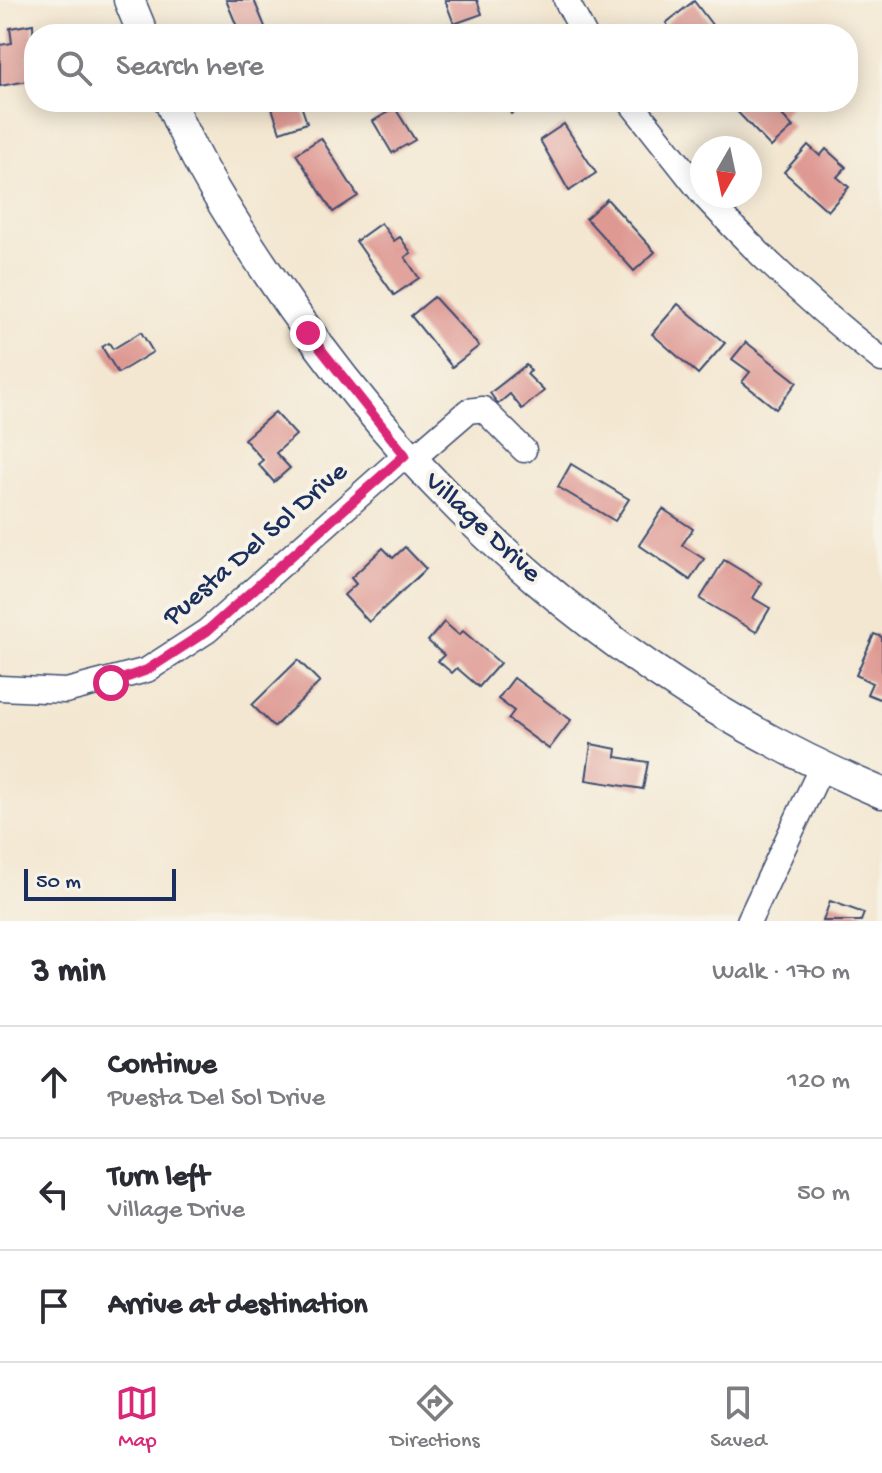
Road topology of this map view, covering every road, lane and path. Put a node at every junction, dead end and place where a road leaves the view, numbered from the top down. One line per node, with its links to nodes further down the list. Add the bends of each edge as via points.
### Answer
1 (129, 0): 3 (main road)
2 (566, 0): 4 (street)
3 (139, 24)
4 (579, 24)
5 (175, 112): 11 (main road, Village Drive, via 228,214 263,267)
6 (638, 112): 7 (street)
7 (690, 178)
8 (716, 208): 9 (street, via 815,308)
9 (882, 360)
10 (524, 450): 11 (street, Puesta Del Sol Drive, via 477,408)
11 (407, 458): 12 (street, Puesta Del Sol Drive, via 207,631 147,670 66,691); 13 (main road, Village Drive, via 468,521 586,621 685,689)
12 (0, 688)
13 (822, 766): 14 (main road, Village Drive); 15 (street)
14 (882, 793)
15 (749, 921)

